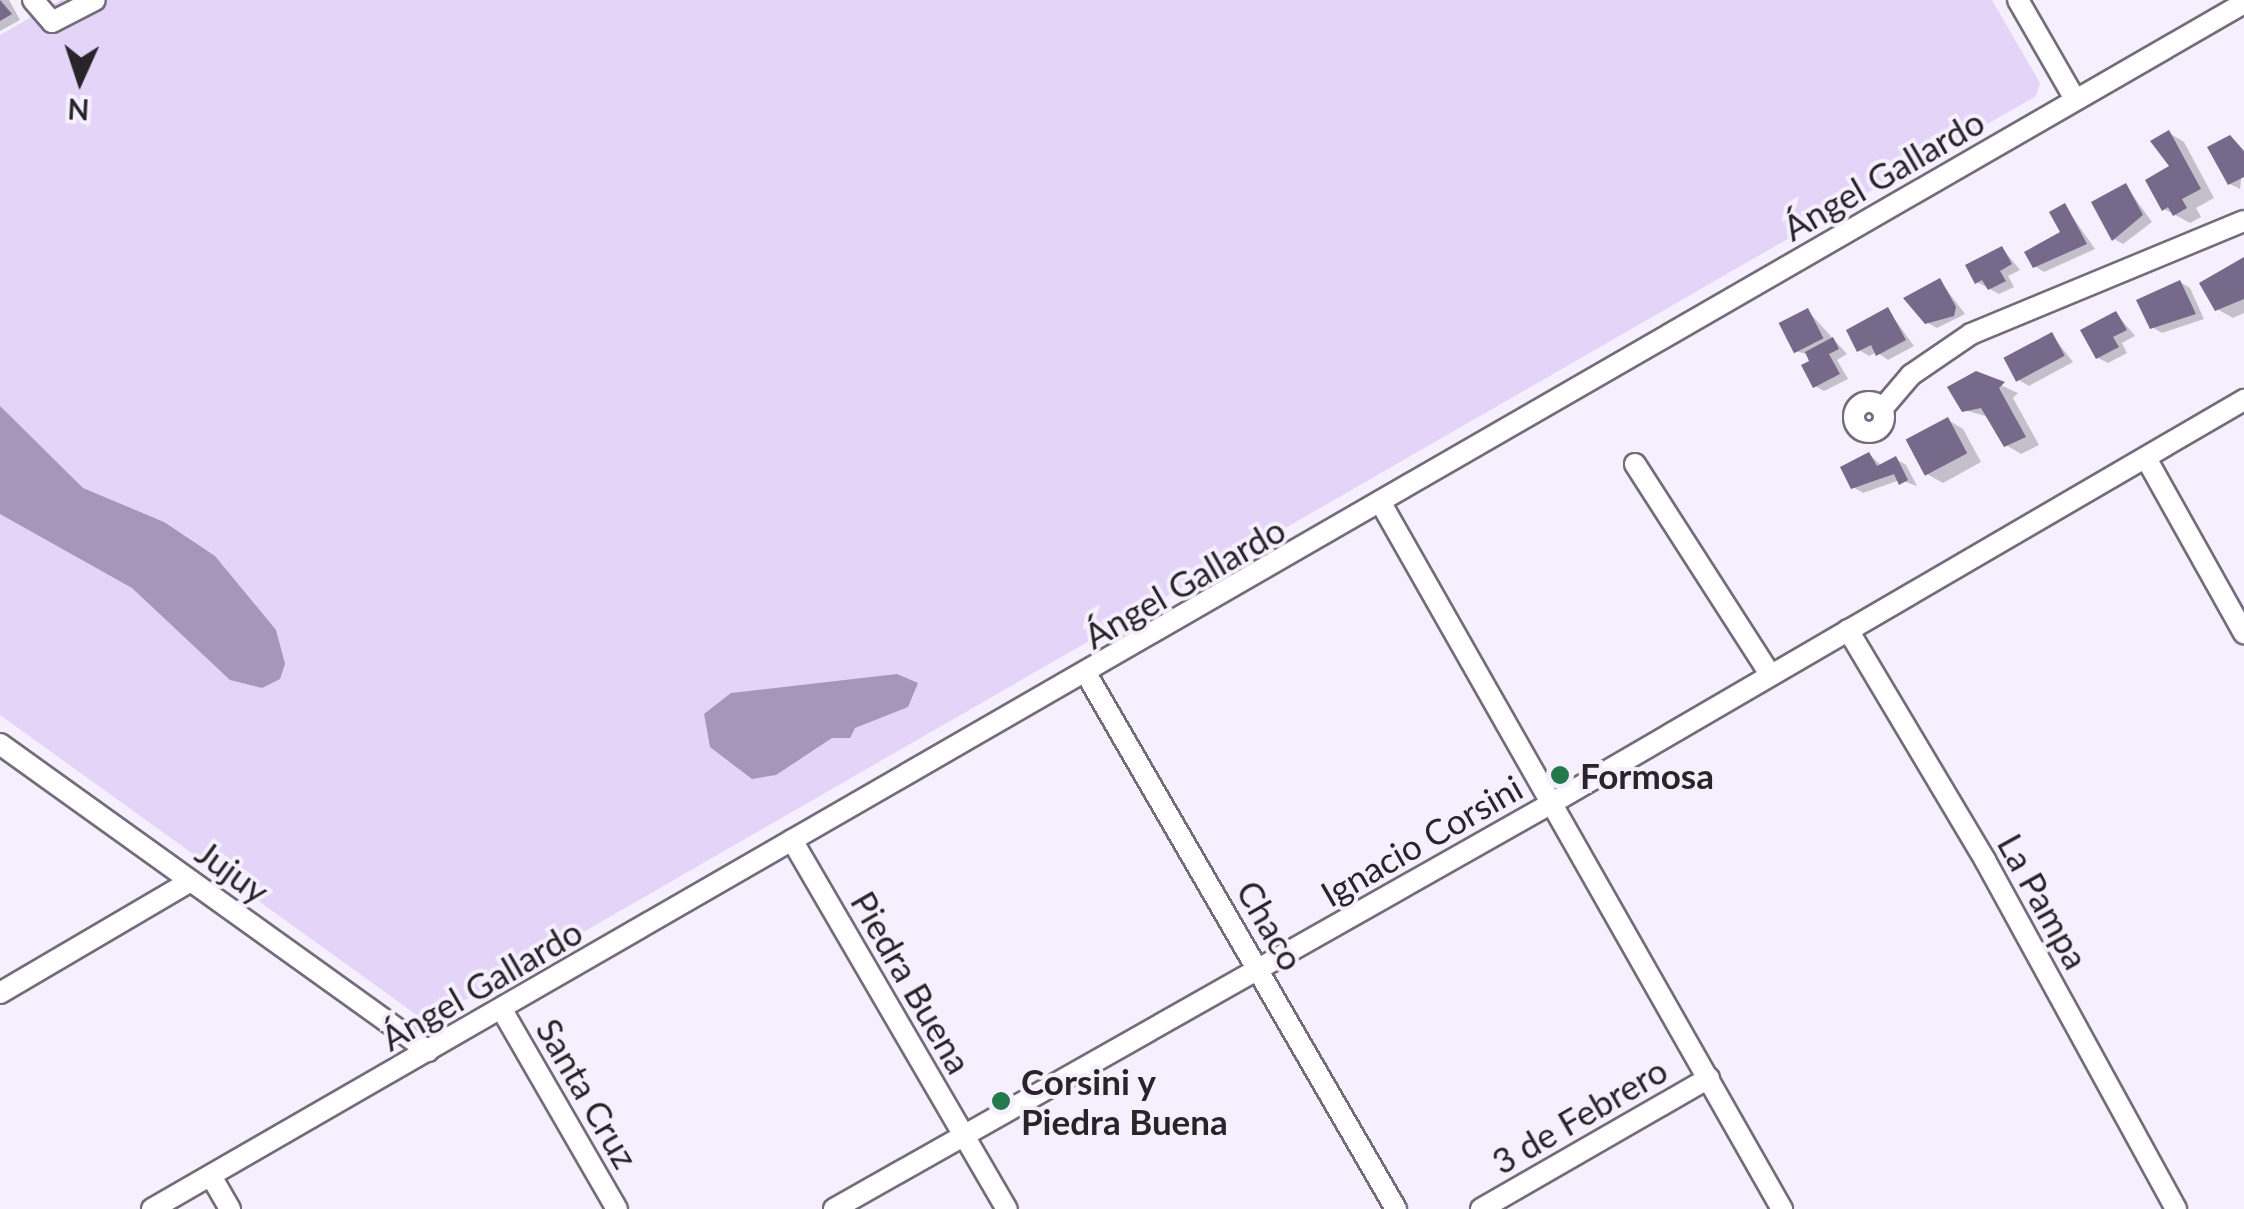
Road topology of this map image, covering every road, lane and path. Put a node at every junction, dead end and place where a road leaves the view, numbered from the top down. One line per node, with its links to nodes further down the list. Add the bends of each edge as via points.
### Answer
1 (33, 0): 2 (street, via 52,22)
2 (94, 0)
3 (2018, 0): 5 (street)
4 (2244, 3): 5 (street, Ángel Gallardo)
5 (2076, 100): 11 (street, Ángel Gallardo)
6 (2244, 221): 8 (street, via 1971,334 1912,374)
7 (2244, 400): 9 (street, Ignacio Corsini)
8 (1882, 408)
9 (2146, 458): 12 (street, Ignacio Corsini); 13 (street)
10 (1635, 464): 14 (street)
11 (1382, 504): 15 (street, Ángel Gallardo); 17 (street)
12 (1848, 630): 14 (street, Ignacio Corsini); 35 (street, La Pampa, via 1986,860)
13 (2244, 633)
14 (1770, 674): 17 (street, Ignacio Corsini)
15 (1088, 676): 18 (street, Ángel Gallardo); 20 (street, Chaco)
16 (0, 744): 19 (street, Jujuy)
17 (1552, 804): 20 (street, Ignacio Corsini); 24 (street)
18 (792, 840): 22 (street, Ángel Gallardo); 25 (street, Piedra Buena)
19 (192, 881): 21 (street); 23 (street, Jujuy)
20 (1259, 970): 25 (street, Ignacio Corsini); 32 (street, Chaco)
21 (0, 993)
22 (502, 1010): 23 (street, Ángel Gallardo); 29 (street, Santa Cruz)
23 (428, 1052): 26 (street, Ángel Gallardo)
24 (1709, 1078): 33 (street, 3 de Febrero); 34 (street)
25 (964, 1136): 30 (street, Ignacio Corsini); 31 (street, Piedra Buena)
26 (211, 1176): 27 (street, Ángel Gallardo); 28 (street)
27 (152, 1209)
28 (230, 1209)
29 (617, 1209)
30 (834, 1209)
31 (1007, 1209)
32 (1396, 1209)
33 (1481, 1209)
34 (1782, 1209)
35 (2176, 1209)

